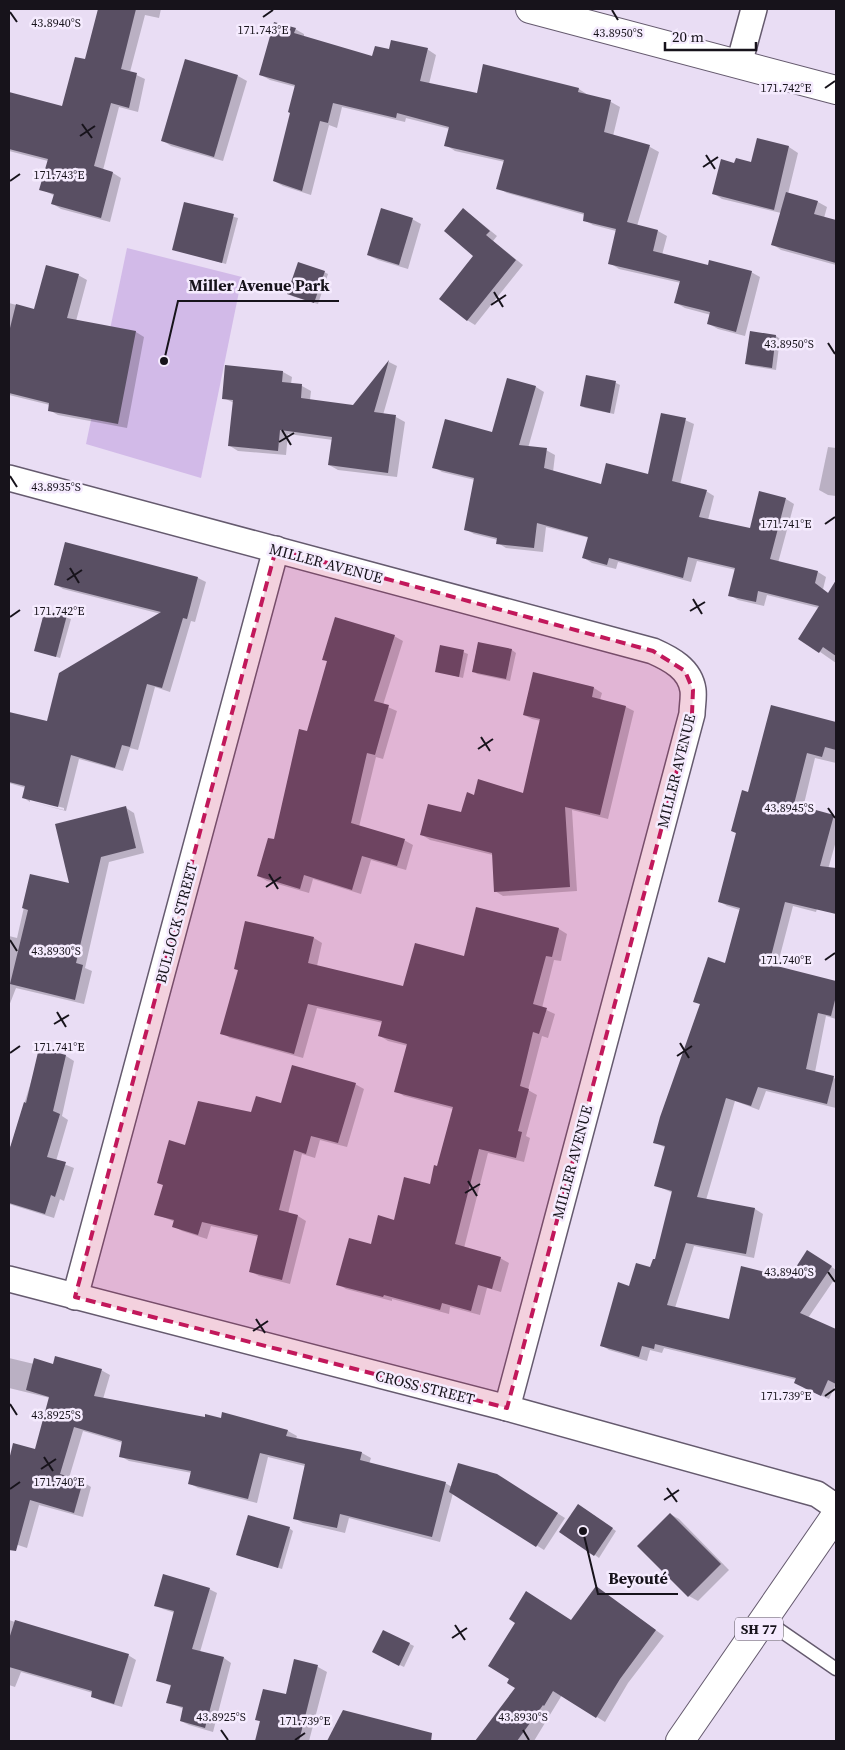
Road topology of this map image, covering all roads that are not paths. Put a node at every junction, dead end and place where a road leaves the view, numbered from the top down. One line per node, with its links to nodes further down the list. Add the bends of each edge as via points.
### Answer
1 (530, 9): 3 (street)
2 (754, 9): 3 (street)
3 (739, 64): 4 (street)
4 (836, 90)
5 (9, 478): 6 (street, MILLER AVENUE)
6 (276, 549): 8 (street, BULLOCK STREET); 9 (street, MILLER AVENUE, via 653,651 669,658 685,671 693,690 692,714)
7 (9, 1279): 8 (street, CROSS STREET)
8 (75, 1297): 9 (street, CROSS STREET)
9 (507, 1408): 10 (street, CROSS STREET, via 817,1494)
10 (836, 1507)
11 (836, 1515): 12 (street, SH 77)
12 (765, 1620): 13 (lane); 14 (street, SH 77)
13 (836, 1669)
14 (680, 1741)

